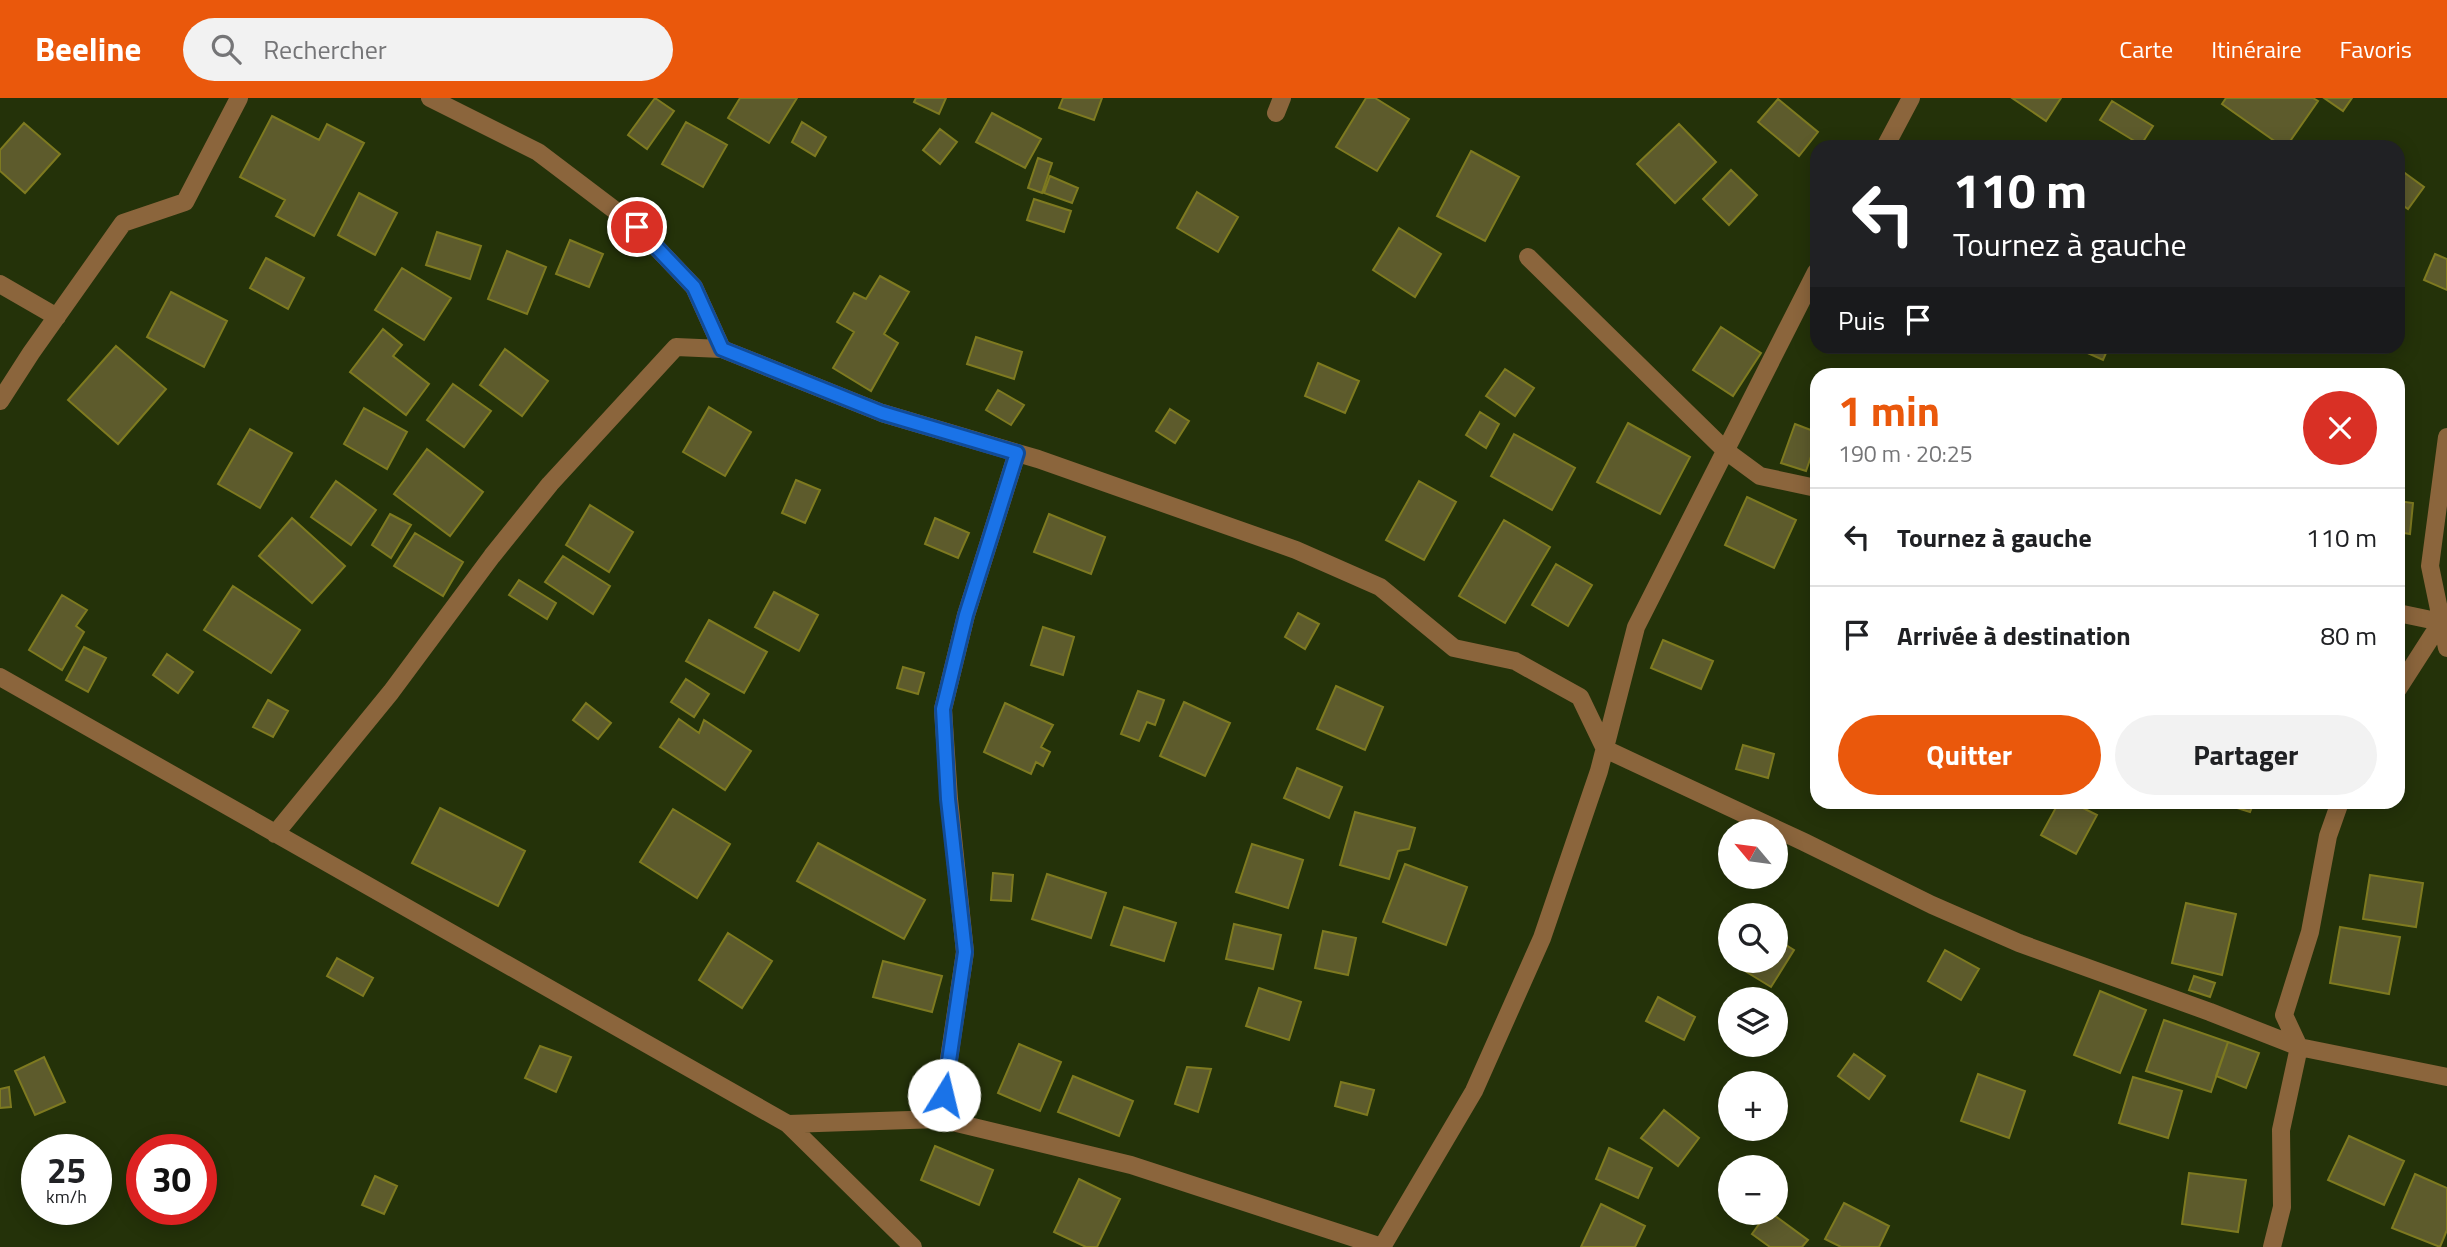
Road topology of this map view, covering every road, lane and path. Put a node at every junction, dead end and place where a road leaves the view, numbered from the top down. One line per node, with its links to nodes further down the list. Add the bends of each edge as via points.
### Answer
1 (239, 98): 8 (street, via 185,202 123,223)
2 (430, 98): 9 (street, via 538,152 637,227 694,287)
3 (1912, 98): 4 (street)
4 (1889, 140)
5 (1528, 257): 12 (street)
6 (0, 284): 8 (street)
7 (1810, 284): 12 (street)
8 (57, 317): 10 (street)
9 (722, 349): 13 (street, via 882,413); 22 (street, via 676,348 628,400 492,556 391,692)
10 (0, 401)
11 (2447, 437): 16 (street, via 2430,566)
12 (1726, 451): 14 (street, via 1760,476); 20 (street, via 1636,627)
13 (1017, 453): 20 (street, via 1296,550 1380,587 1454,648 1515,661 1580,697); 25 (street, via 966,615 943,709 965,952)
14 (1810, 487)
15 (2405, 614): 16 (street)
16 (2441, 622): 17 (street); 19 (street)
17 (2447, 648)
18 (0, 677): 22 (street)
19 (2405, 678)
20 (1605, 749): 23 (street, via 2019,943); 28 (street, via 1542,938 1474,1091)
21 (2338, 809): 23 (street, via 2310,932 2284,1015)
22 (275, 834): 26 (street)
23 (2299, 1047): 24 (street); 29 (street, via 2281,1130 2282,1207)
24 (2447, 1077)
25 (940, 1119): 26 (street); 28 (street, via 1131,1165)
26 (788, 1124): 27 (street)
27 (913, 1247)
28 (1382, 1247)
29 (2272, 1247)

